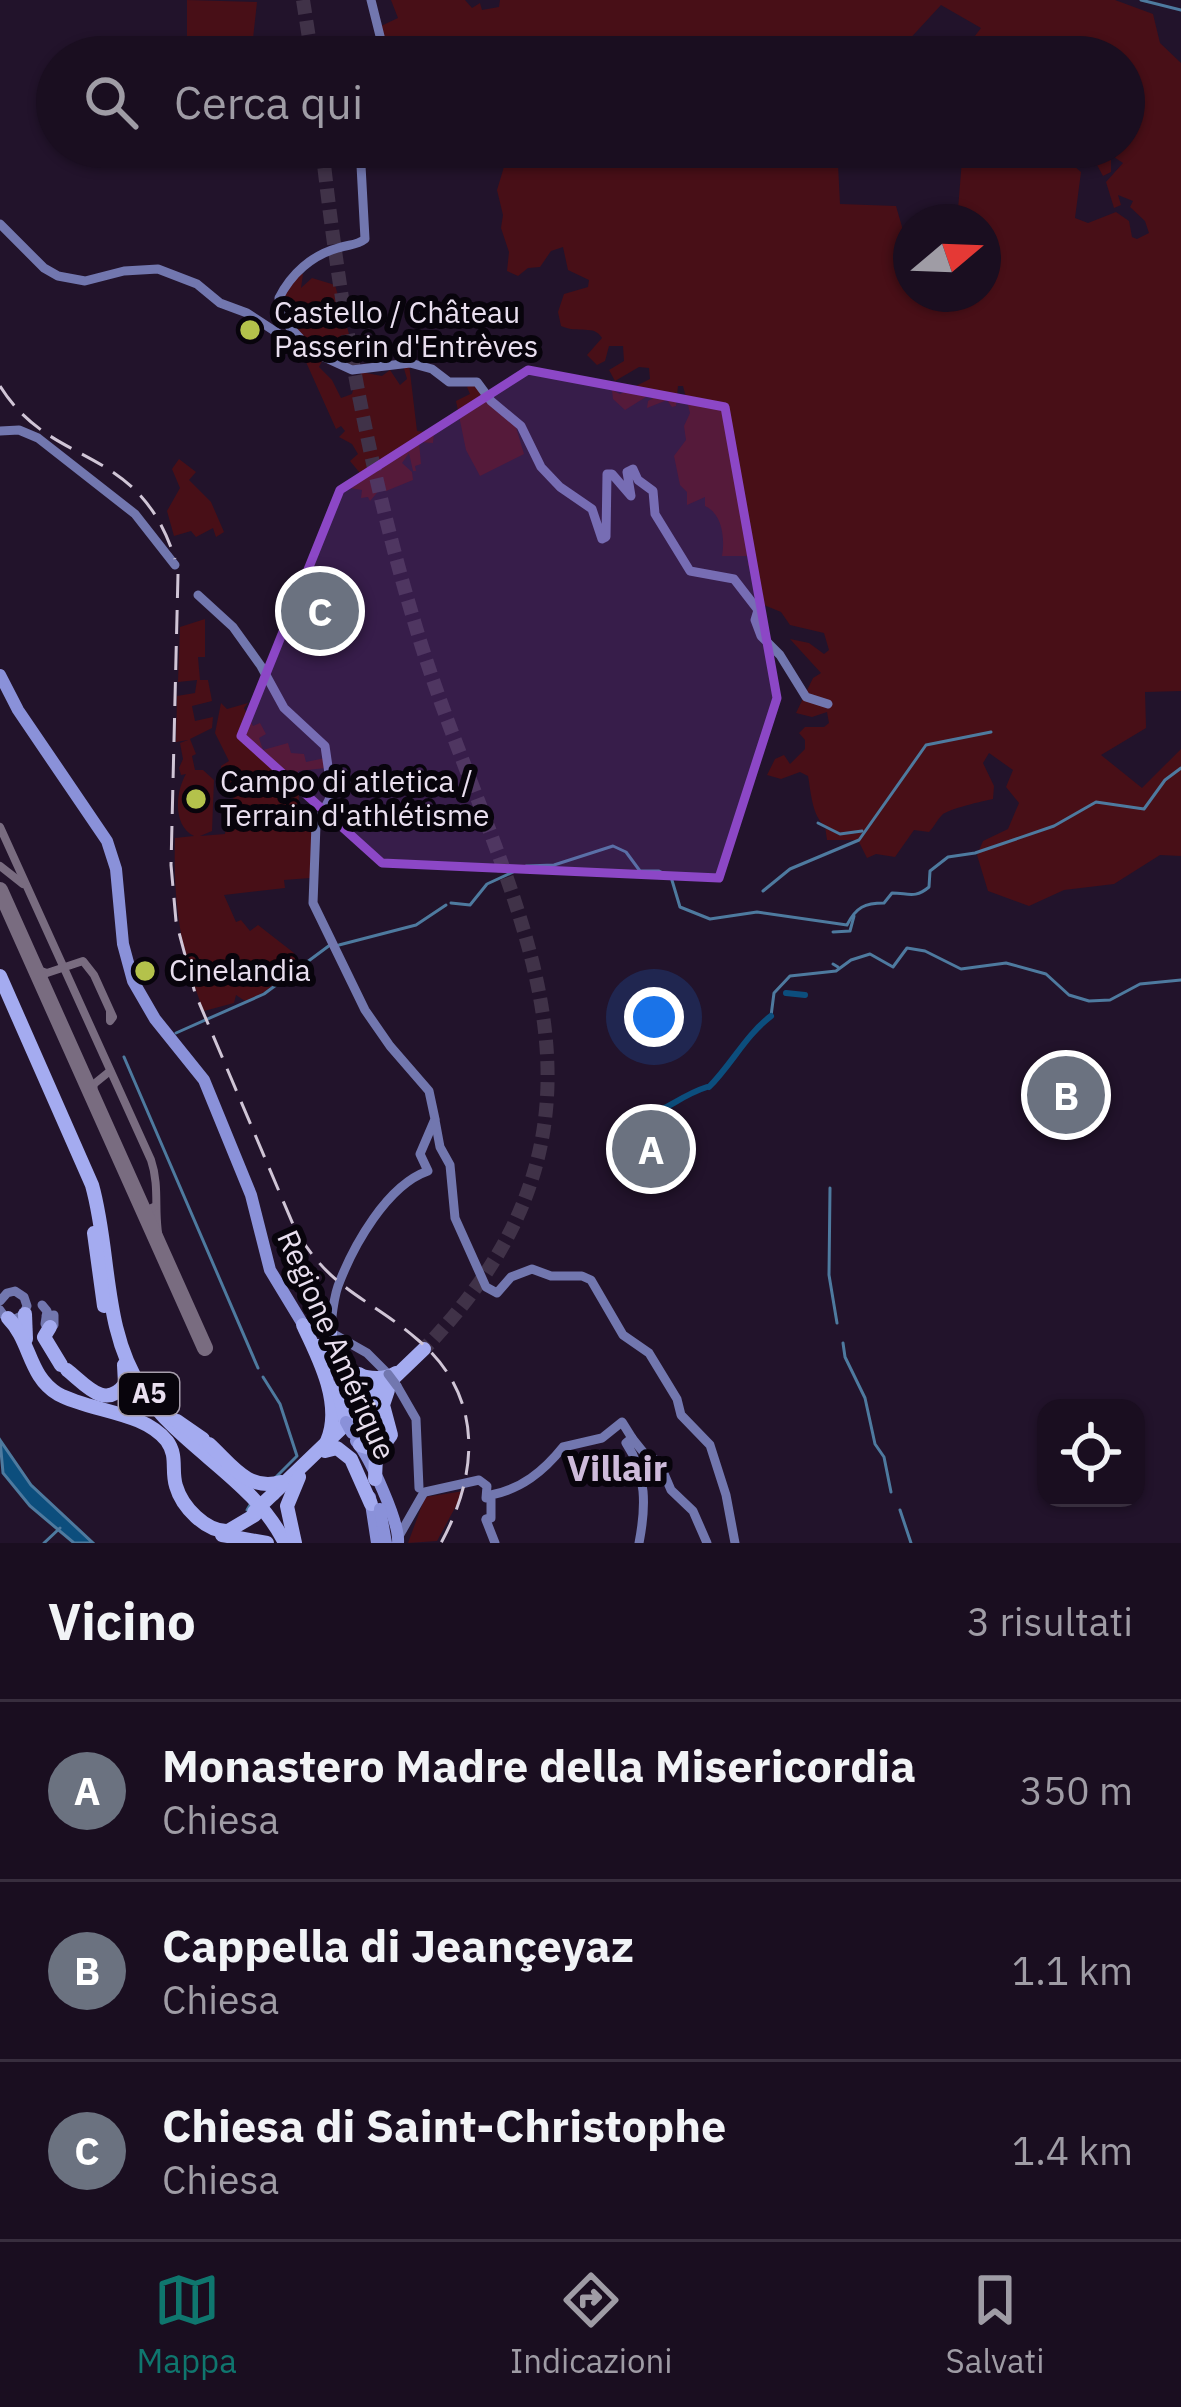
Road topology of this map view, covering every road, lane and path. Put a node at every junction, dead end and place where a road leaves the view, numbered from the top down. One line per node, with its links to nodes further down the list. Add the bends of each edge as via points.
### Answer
1 (371, 0): 2 (street)
2 (380, 36)
3 (361, 168): 5 (street, via 365,238 319,255 279,298)
4 (0, 224): 5 (street, via 58,277 158,269)
5 (299, 342): 10 (street, via 356,370 416,364 449,382 478,382 520,426 543,470 592,509 602,539 607,474 631,496 633,469 653,491 655,514 690,572 734,578 758,610 761,636 806,697)
6 (0, 431): 7 (street, via 38,438 135,514)
7 (175, 565)
8 (198, 595): 14 (street, via 227,618 275,697 324,743 332,789 316,825 313,903 357,994 426,1086)
9 (0, 672): 13 (main road, via 108,835 129,960)
10 (828, 704)
11 (0, 972): 12 (highway, A5); 15 (highway, A5)
12 (15, 1008): 25 (highway, A5, via 88,1192 98,1282); 27 (highway, A5, via 77,1146 126,1359)
13 (169, 1033): 16 (main road, Regione Amérique, via 212,1090 254,1194); 21 (main road, Regione Amérique, via 209,1091 251,1195 263,1250)
14 (435, 1119): 23 (street, via 421,1154 428,1171 401,1184 364,1232 338,1286); 46 (street, via 455,1218 486,1287 497,1293 532,1269 591,1280 622,1335 649,1353 681,1415 710,1445)
15 (99, 1197): 33 (highway, A5, via 135,1358 168,1412); 41 (highway, A5, via 120,1328 140,1379 165,1414 256,1495)
16 (274, 1271): 21 (main road); 23 (main road)
17 (0, 1282): 18 (street)
18 (11, 1292): 19 (street); 20 (street)
19 (3, 1310): 20 (street); 38 (highway, via 50,1388 164,1438 177,1490)
20 (38, 1311): 25 (highway, via 43,1336 90,1391 119,1392); 30 (highway, via 27,1343 43,1378 161,1431 176,1452)
21 (302, 1324): 23 (highway); 29 (main road, Regione Amérique); 29 (highway, via 334,1410 328,1439)
22 (348, 1342): 23 (highway); 32 (street, bridge, via 388,1374 416,1419)
23 (329, 1347): 26 (highway, via 380,1379)
24 (424, 1349): 26 (highway)
25 (122, 1360): 27 (highway, A5)
26 (410, 1363): 29 (highway); 31 (highway, via 384,1397 391,1435)
27 (159, 1413): 41 (highway, A5, via 264,1510)
28 (632, 1438): 37 (street, via 622,1422 602,1438 565,1445 518,1488 491,1495); 44 (street, via 626,1445 638,1460 645,1508); 45 (street, via 659,1462)
29 (335, 1440): 31 (main road, Regione Amérique); 33 (highway); 34 (main road); 34 (highway); 41 (highway, via 293,1484)
30 (178, 1477): 35 (highway, via 213,1527 233,1528); 41 (highway, via 189,1462 209,1464)
31 (372, 1481): 34 (main road); 36 (main road)
32 (423, 1491): 36 (street); 37 (street, via 482,1481)
33 (274, 1492): 35 (highway, bridge)
34 (375, 1512): 36 (main road); 39 (main road, bridge); 42 (main road)
35 (254, 1514): 38 (highway, via 234,1530)
36 (398, 1517): 39 (main road)
37 (486, 1519): 43 (street)
38 (212, 1530): 40 (highway)
39 (396, 1541)
40 (267, 1543)
41 (286, 1543)
42 (377, 1543)
43 (495, 1543)
44 (639, 1543)
45 (707, 1543)
46 (734, 1543)

